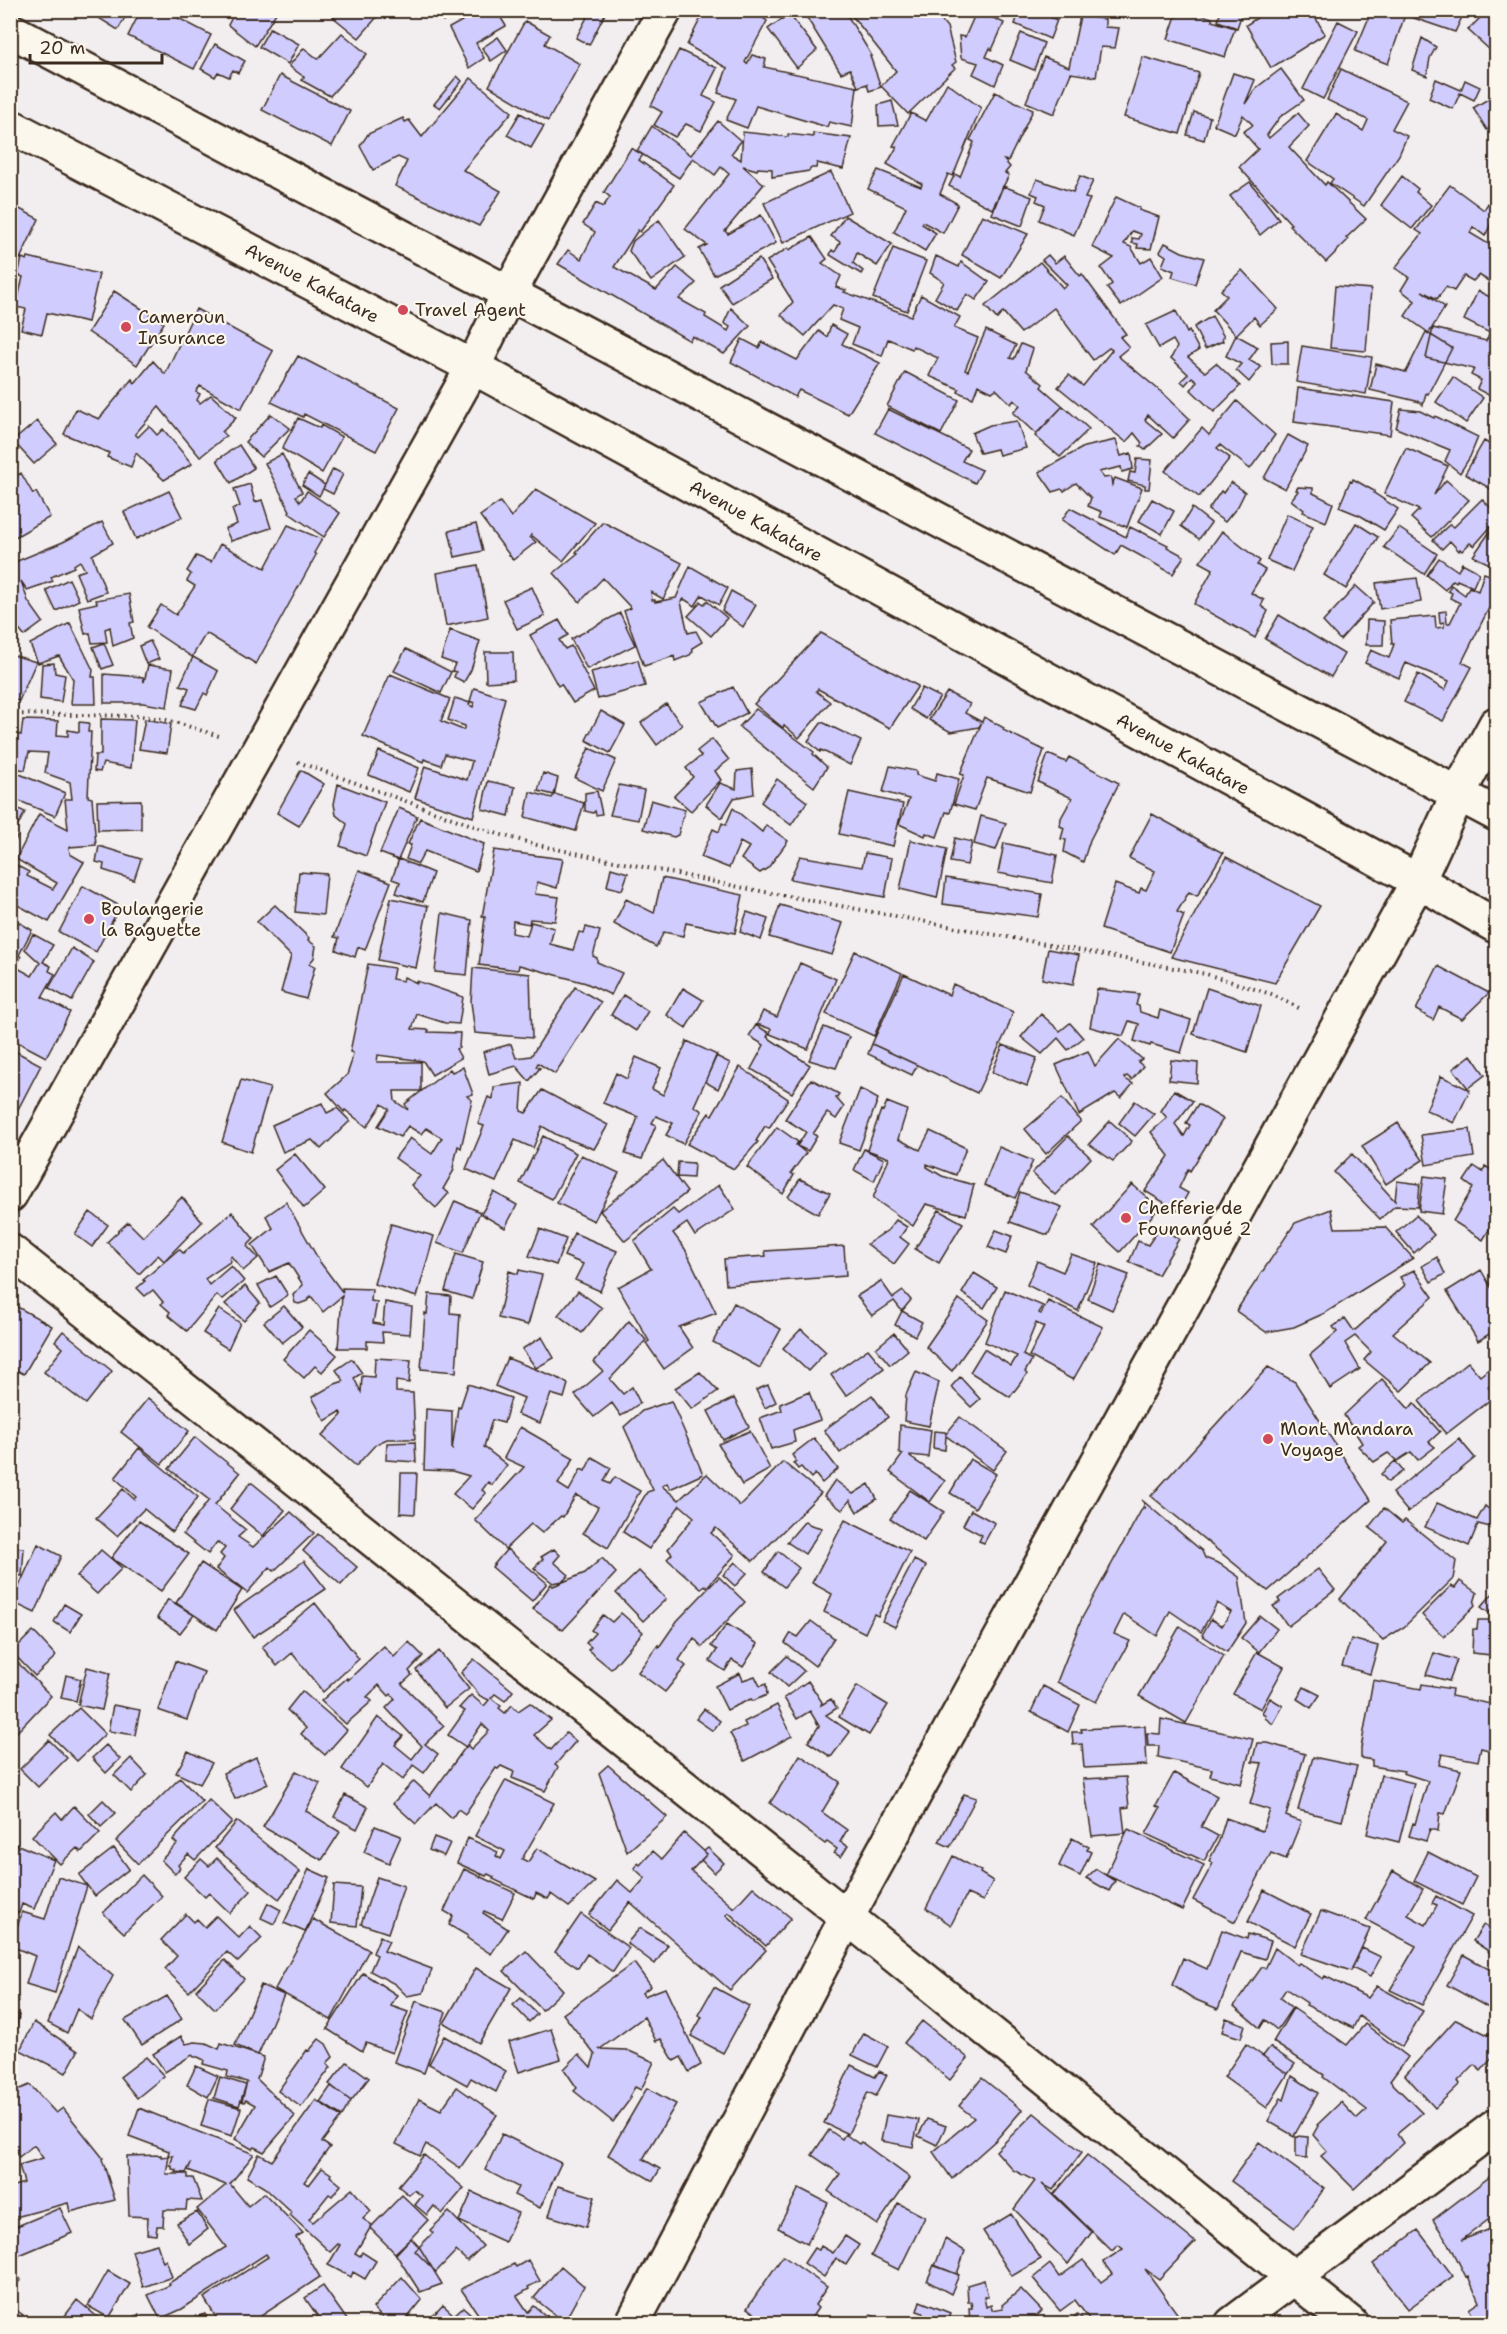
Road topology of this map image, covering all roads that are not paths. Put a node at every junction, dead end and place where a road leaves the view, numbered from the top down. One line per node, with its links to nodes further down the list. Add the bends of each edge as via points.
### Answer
1 (665, 10): 4 (main road)
2 (10, 30): 4 (main road)
3 (10, 126): 5 (main road, Avenue Kakatare)
4 (509, 293): 5 (main road); 7 (main road)
5 (473, 367): 9 (main road, Avenue Kakatare); 11 (main road)
6 (1497, 724): 7 (main road)
7 (1459, 792): 8 (main road); 9 (main road)
8 (1497, 814)
9 (1418, 881): 10 (main road, Avenue Kakatare); 13 (main road)
10 (1497, 926)
11 (10, 1195)
12 (10, 1251): 13 (main road)
13 (847, 1917): 15 (main road); 16 (main road)
14 (1497, 2126): 15 (main road)
15 (1293, 2277): 17 (main road); 18 (main road)
16 (632, 2324)
17 (1232, 2324)
18 (1351, 2324)

